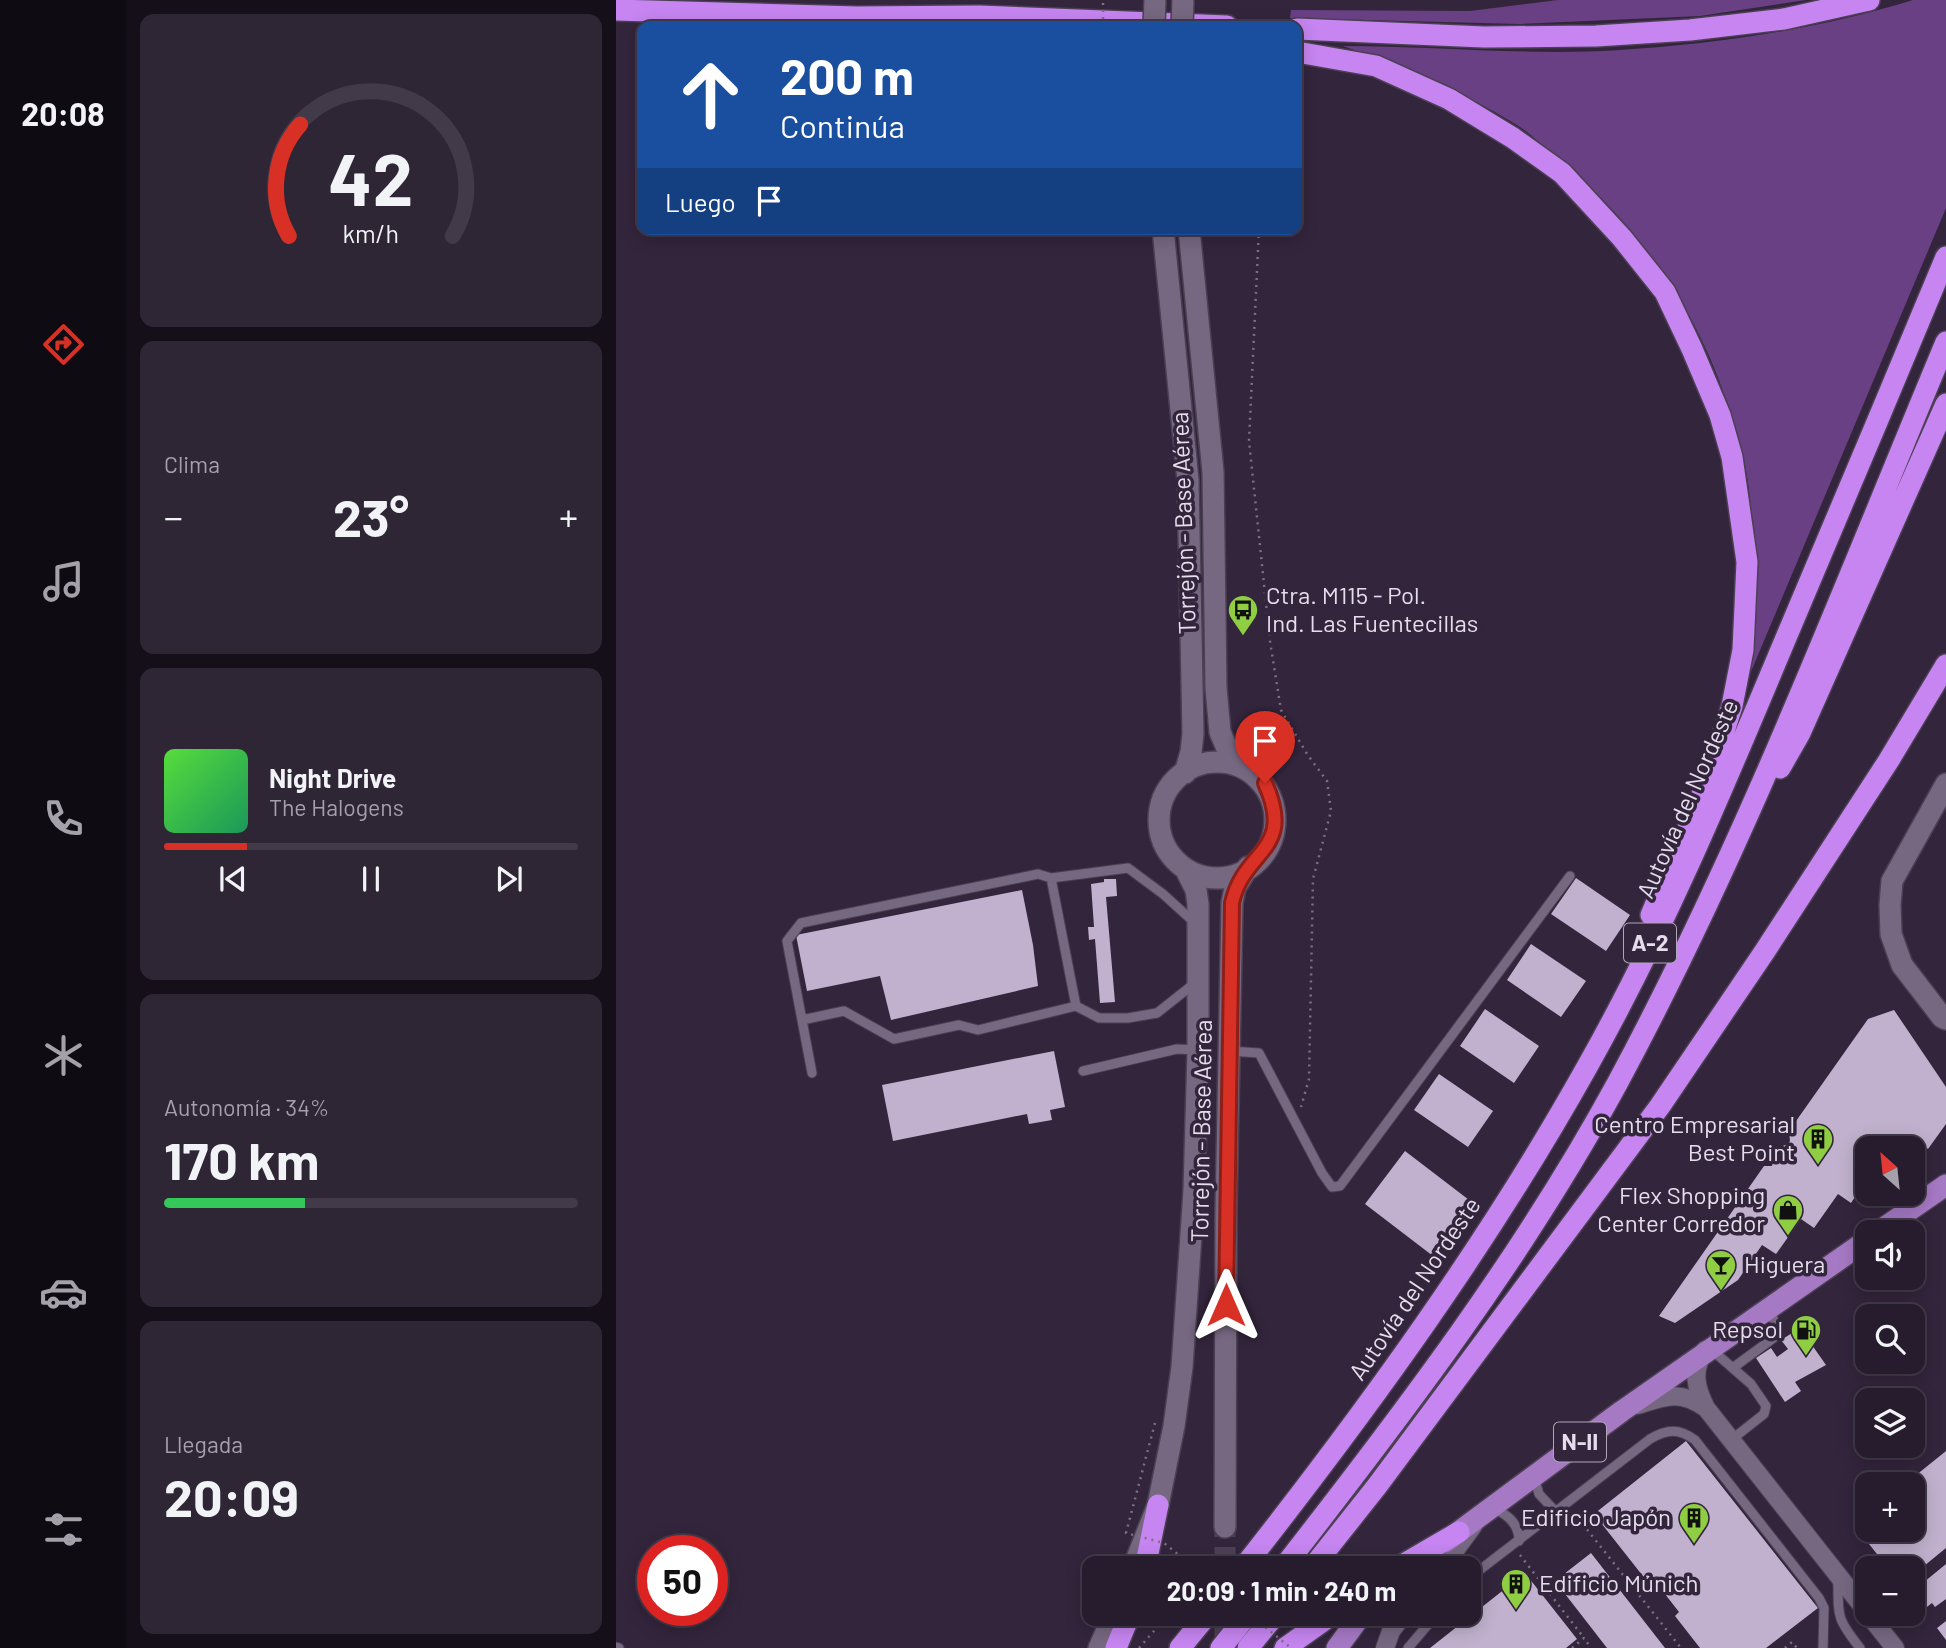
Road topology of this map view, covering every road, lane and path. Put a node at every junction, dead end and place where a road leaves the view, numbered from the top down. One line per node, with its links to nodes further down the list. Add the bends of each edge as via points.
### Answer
1 (1103, 0): 8 (path, bridge)
2 (1155, 0): 10 (main road, bridge)
3 (1183, 0): 11 (main road, bridge)
4 (1868, 0): 12 (highway, via 1784,19 1596,36 1484,37)
5 (616, 10): 6 (highway)
6 (857, 17): 7 (highway); 9 (highway)
7 (891, 21)
8 (1103, 21)
9 (1103, 21)
10 (1154, 21)
11 (1182, 21)
12 (1302, 29)
13 (1302, 53): 36 (highway, via 1376,66 1449,99 1562,173 1665,292 1720,415 1732,457 1747,562 1743,650 1732,706 1709,778)
14 (1164, 235): 22 (main road, Torrejón - Base Aérea, via 1188,480 1193,734)
15 (1190, 235): 21 (main road, Torrejón - Base Aérea, via 1213,472 1220,732)
16 (1259, 235): 39 (path, via 1249,441 1270,641 1281,710 1327,781 1331,811 1313,878 1309,1079)
17 (1946, 257): 36 (highway, Autovía del Nordeste / A-2, via 1724,786 1679,887)
18 (1946, 342): 24 (highway, A-2)
19 (1946, 404): 24 (highway, via 1800,733)
20 (1946, 665): 64 (highway, via 1868,793 1660,1106)
21 (1243, 766): 22 (main road, via 1212,761); 25 (main road, via 1265,783 1276,811 1270,841)
22 (1185, 773): 26 (main road, via 1168,789 1159,811 1163,845)
23 (1946, 784): 33 (main road, via 1892,881 1890,905 1891,934 1902,965)
24 (1737, 843): 63 (highway, A-2, via 1617,1083 1515,1256)
25 (1248, 867): 26 (main road, via 1213,878); 35 (main road, Torrejón - Base Aérea, via 1232,903)
26 (1187, 872): 29 (main road, Torrejón - Base Aérea, via 1196,890)
27 (1570, 876): 39 (lane, via 1340,1186 1332,1187 1327,1180)
28 (1051, 878): 29 (lane, via 1128,868); 31 (lane); 32 (lane, via 1038,874 801,923 788,941)
29 (1199, 927): 30 (main road, Torrejón - Base Aérea)
30 (1199, 980): 31 (lane, via 1157,1013 1099,1018); 34 (main road, Torrejón - Base Aérea)
31 (1076, 1006): 32 (lane, via 978,1030 959,1025 894,1039 844,1011)
32 (802, 1020): 38 (lane)
33 (1945, 1023)
34 (1198, 1050): 37 (lane, via 1177,1049); 52 (main road, Torrejón - Base Aérea, via 1182,1367)
35 (1230, 1051): 39 (lane, via 1259,1053); 56 (main road, Torrejón - Base Aérea)
36 (1588, 1066): 62 (highway, Autovía del Nordeste / A-2, via 1484,1238 1336,1450)
37 (1083, 1071)
38 (812, 1073)
39 (1296, 1123)
40 (1946, 1174): 45 (street, N-II, via 1723,1329)
41 (1946, 1185): 42 (main road)
42 (1895, 1220)
43 (1855, 1248): 44 (main road, N-II)
44 (1769, 1308): 45 (main road, N-II); 46 (lane, via 1779,1334)
45 (1706, 1353): 46 (lane); 47 (street, via 1695,1380); 48 (main road, N-II)
46 (1734, 1367): 50 (lane, via 1766,1406 1764,1414)
47 (1706, 1408): 48 (street, via 1678,1395); 50 (street)
48 (1622, 1410): 51 (main road, N-II)
49 (1155, 1423): 61 (path, bridge, via 1126,1533 1164,1543)
50 (1731, 1440): 69 (street)
51 (1534, 1475): 54 (main road, N-II); 55 (lane, via 1539,1494)
52 (1158, 1505): 59 (main road, Torrejón - Base Aérea); 60 (highway)
53 (1567, 1505): 55 (lane); 97 (path); 100 (lane, via 1650,1439 1666,1431 1684,1432 1819,1598 1824,1608)
54 (1486, 1511): 57 (main road, N-II); 58 (lane, via 1502,1511 1516,1524); 67 (street)
55 (1556, 1512): 58 (lane)
56 (1226, 1527)
57 (1459, 1532): 65 (highway); 66 (main road, N-II)
58 (1516, 1544): 68 (lane); 83 (path)
59 (1138, 1556)
60 (1147, 1556)
61 (1179, 1556)
62 (1252, 1556)
63 (1292, 1556)
64 (1322, 1556)
65 (1418, 1556)
66 (1428, 1556)
67 (1451, 1556)
68 (1481, 1570)
69 (1838, 1575): 70 (street); 101 (lane, via 1842,1625)
70 (1855, 1597)
71 (1109, 1626): 84 (main road)
72 (1124, 1626): 85 (highway)
73 (1159, 1626): 86 (path)
74 (1198, 1626): 87 (highway)
75 (1239, 1626): 88 (highway)
76 (1264, 1626): 91 (path, bridge)
77 (1266, 1626): 89 (highway)
78 (1316, 1626): 90 (highway)
79 (1353, 1626): 92 (main road)
80 (1394, 1626): 93 (street)
81 (1427, 1626): 94 (lane)
82 (1878, 1626): 102 (street)
83 (1584, 1638): 95 (path); 96 (path)
84 (1099, 1648)
85 (1116, 1648)
86 (1139, 1648)
87 (1181, 1648)
88 (1221, 1648)
89 (1248, 1648)
90 (1285, 1648)
91 (1291, 1648)
92 (1337, 1648)
93 (1385, 1648)
94 (1408, 1648)
95 (1572, 1648)
96 (1591, 1648)
97 (1681, 1648)
98 (1785, 1648): 99 (path, via 1793,1642)
99 (1797, 1648)
100 (1823, 1648)
101 (1860, 1648)
102 (1895, 1648)

